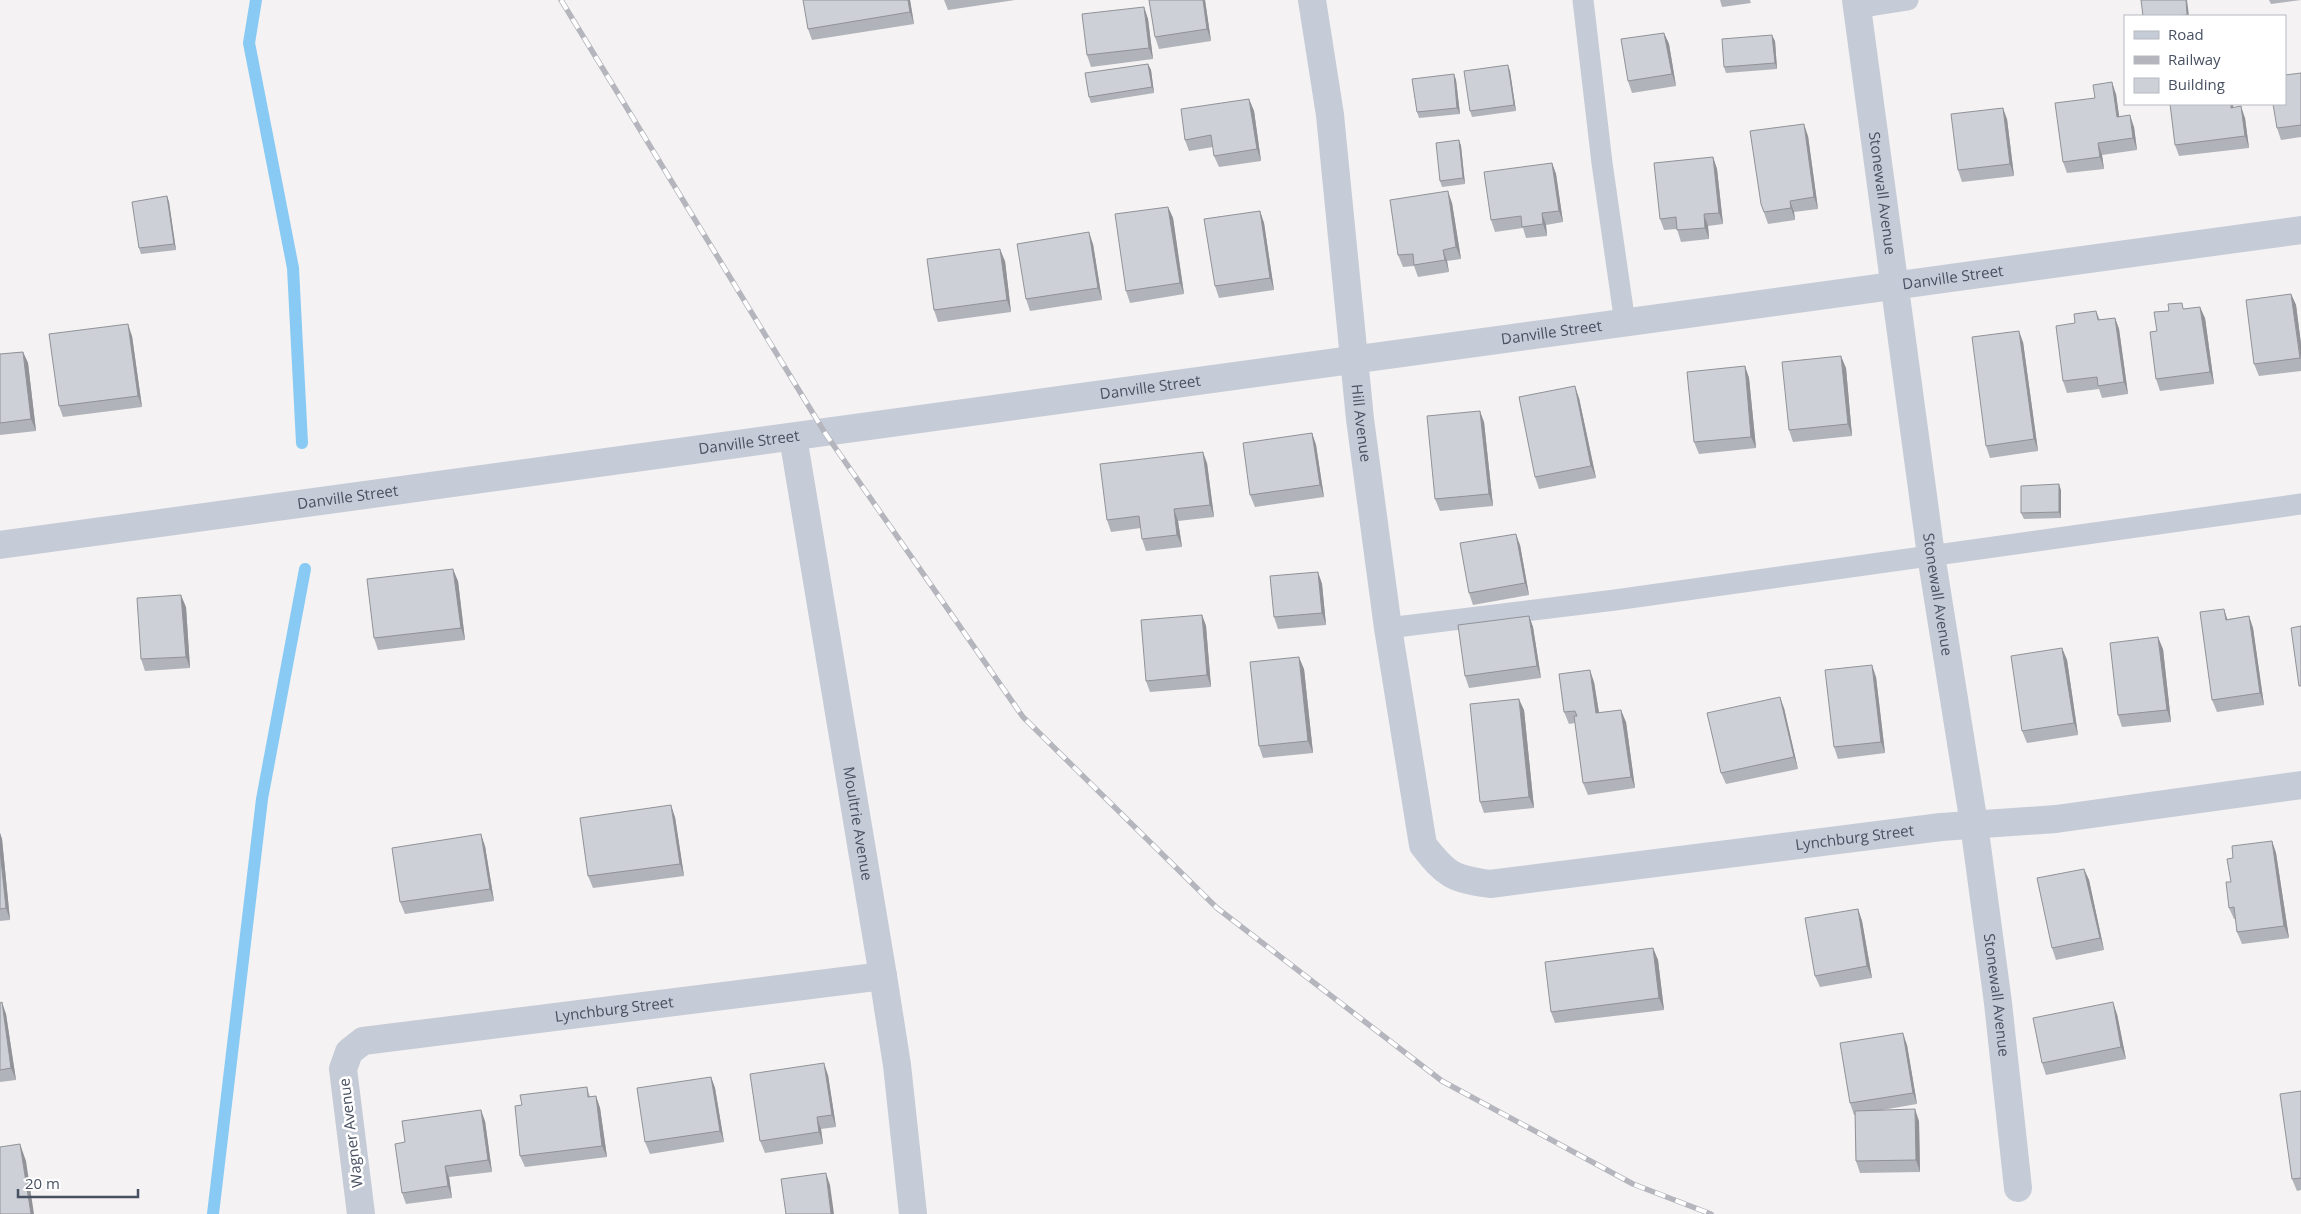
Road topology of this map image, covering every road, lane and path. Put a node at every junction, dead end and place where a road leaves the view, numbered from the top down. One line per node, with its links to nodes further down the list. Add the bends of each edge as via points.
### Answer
1 (1312, 0): 8 (street, Hill Avenue, via 1330,115)
2 (1583, 0): 7 (lane)
3 (1908, 0): 4 (lane)
4 (1856, 4): 6 (street, Stonewall Avenue)
5 (2301, 230): 6 (street, Danville Street)
6 (1893, 286): 7 (street, Danville Street); 12 (street, Stonewall Avenue)
7 (1625, 323): 8 (street, Danville Street)
8 (1354, 360): 9 (street, Danville Street); 13 (street, Hill Avenue)
9 (793, 436): 11 (street, Danville Street); 17 (street, Moultrie Avenue)
10 (2301, 504): 12 (lane)
11 (0, 545)
12 (1931, 555): 13 (lane); 15 (street, Stonewall Avenue)
13 (1388, 628): 16 (street, Hill Avenue)
14 (2301, 785): 15 (street, Lynchburg Street, via 2056,820)
15 (1974, 824): 16 (street, Lynchburg Street, via 1490,884 1459,879 1439,866); 19 (street, Stonewall Avenue)
16 (1423, 845)
17 (883, 976): 18 (street, Lynchburg Street, via 363,1041); 21 (street, Moultrie Avenue, via 897,1065)
18 (349, 1052): 20 (street, Wagner Avenue, via 343,1069)
19 (2018, 1188)
20 (360, 1214)
21 (913, 1214)

